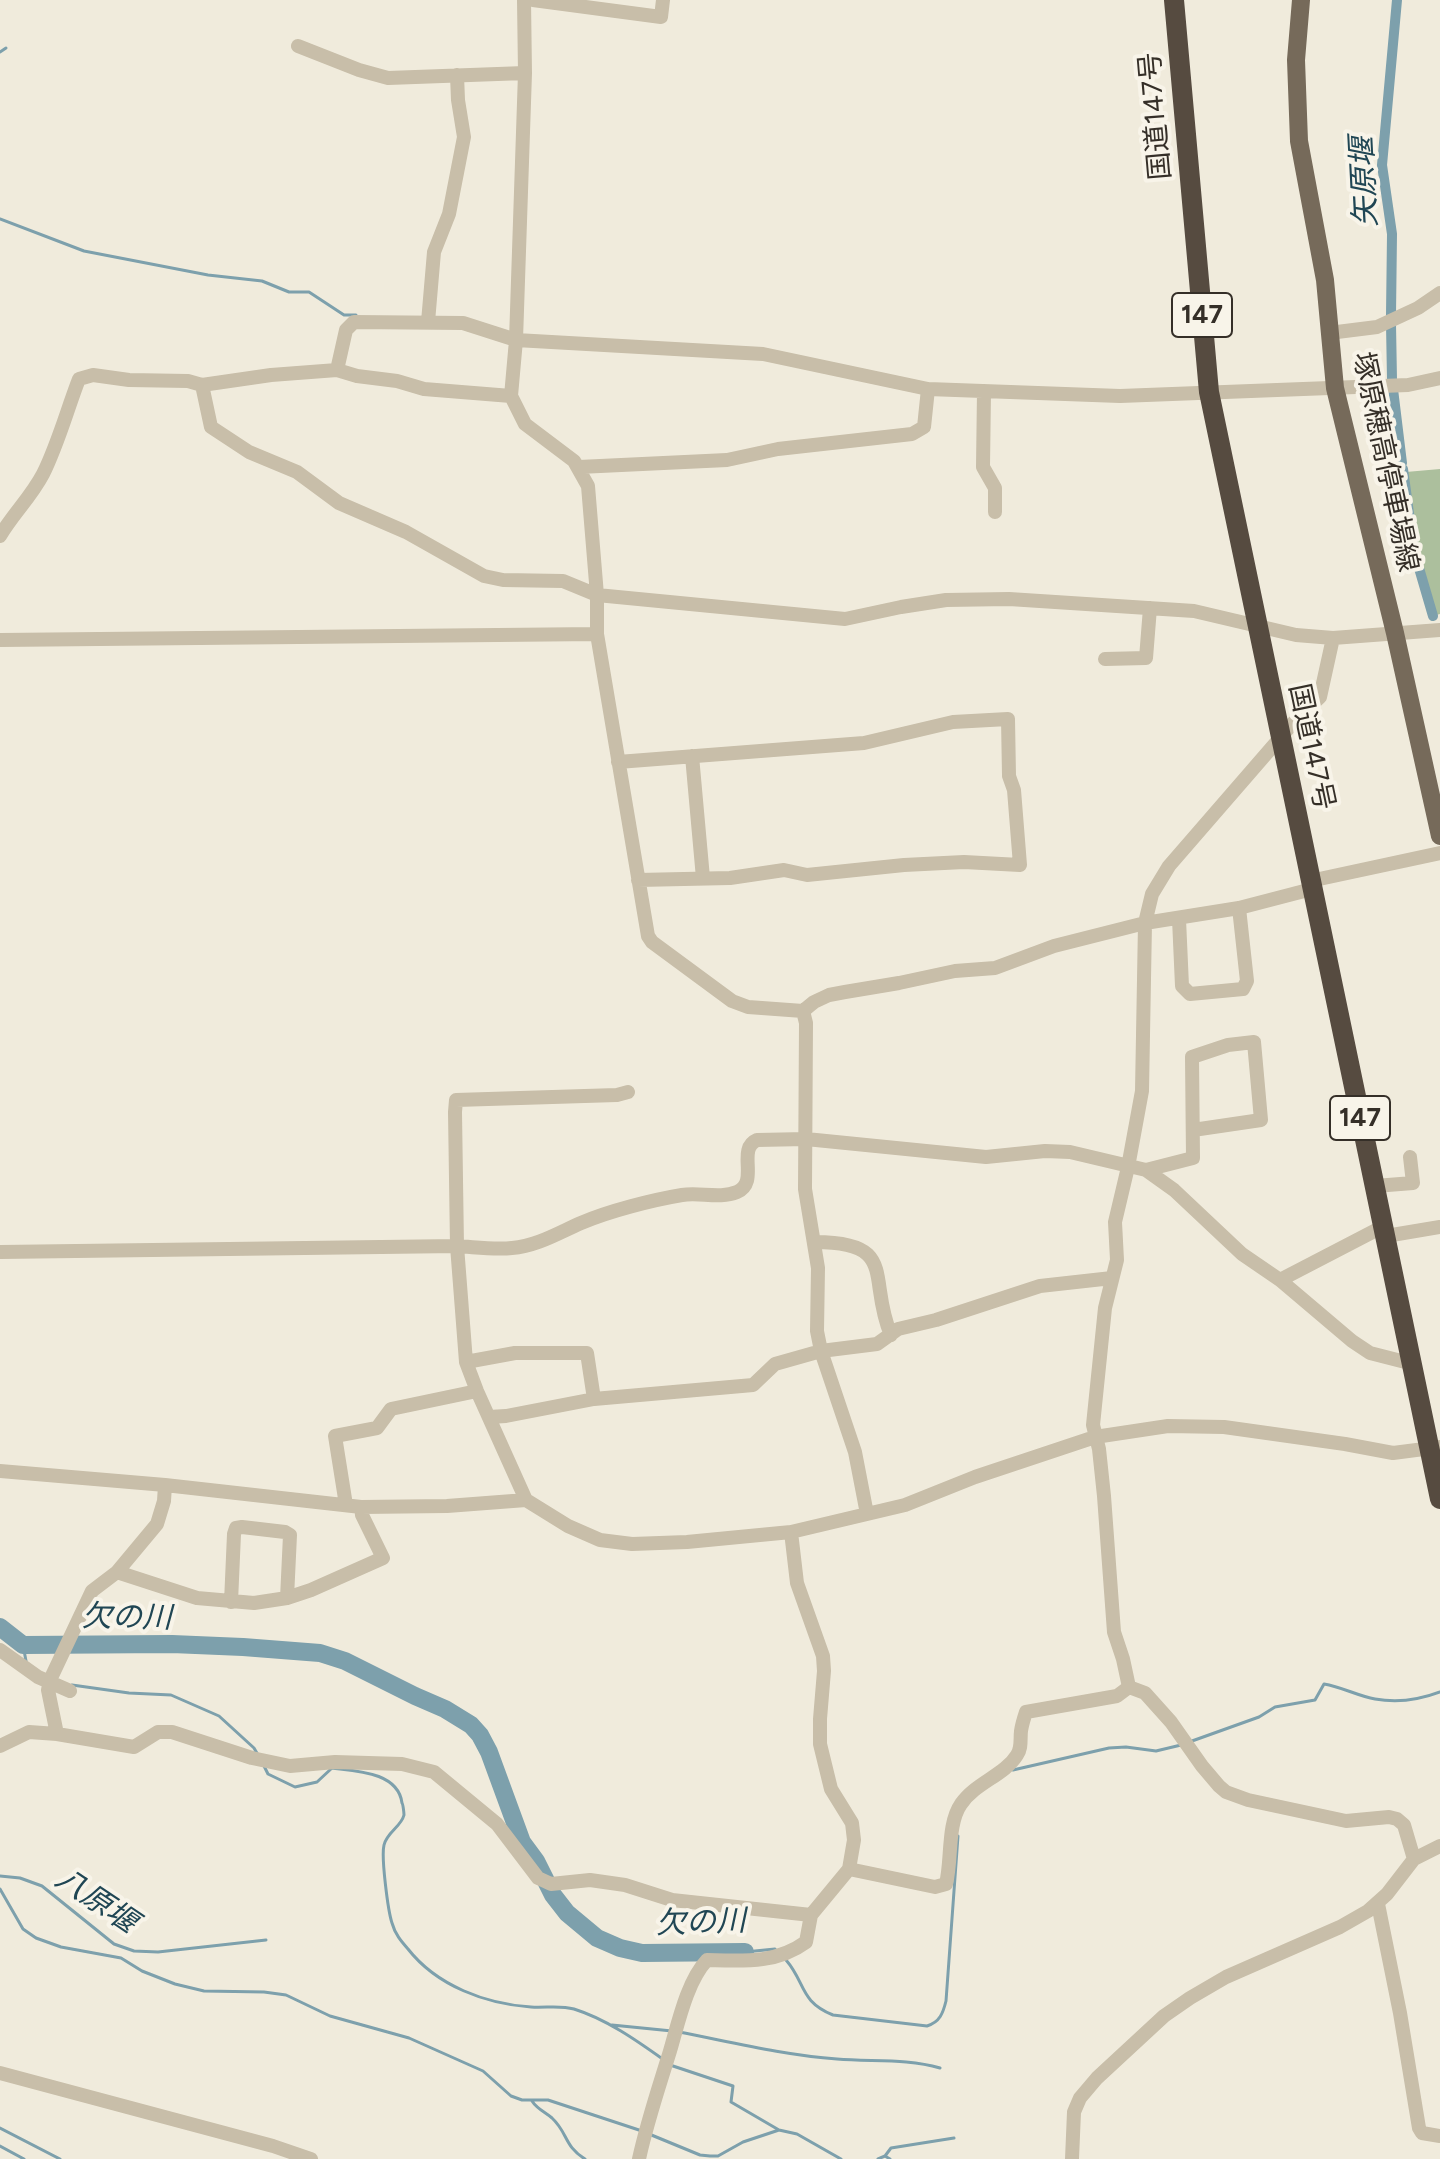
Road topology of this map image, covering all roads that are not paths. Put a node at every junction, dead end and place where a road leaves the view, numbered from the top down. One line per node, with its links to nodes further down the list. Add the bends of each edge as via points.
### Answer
1 (524, 0): 7 (street)
2 (533, 0): 3 (street, via 661,17)
3 (663, 0)
4 (1174, 0): 19 (highway, 国道147号 / 147)
5 (1301, 0): 11 (main road, 塚原穂高停車場線, via 1296,60 1299,141 1325,280)
6 (298, 46): 8 (street, via 388,78)
7 (525, 73): 8 (street); 12 (street)
8 (457, 75): 10 (street, via 464,137 449,214 434,252)
9 (1440, 293): 11 (street, via 1377,327)
10 (428, 322): 12 (street, via 463,323); 13 (street, via 354,322 346,330)
11 (1329, 333): 16 (main road, 塚原穂高停車場線)
12 (516, 340): 17 (street, via 763,354); 20 (street)
13 (337, 370): 15 (street); 20 (street, via 424,389)
14 (1440, 378): 16 (street)
15 (202, 385): 23 (street, via 93,375 79,379 44,470); 24 (street, via 211,427 249,452 297,472 339,503 406,532 484,576 563,581)
16 (1335, 388): 19 (street); 28 (main road, 塚原穂高停車場線)
17 (928, 389): 18 (street); 21 (street, via 924,427 912,434 727,460)
18 (984, 391): 19 (street, via 1120,396); 22 (street, via 983,467 995,488)
19 (1209, 392): 26 (highway, 国道147号 / 147)
20 (511, 396): 21 (street, via 525,424)
21 (579, 467): 24 (street, via 588,486)
22 (995, 512)
23 (0, 536)
24 (597, 595): 25 (street, via 845,619 946,600); 31 (street)
25 (1150, 608): 26 (street, via 1194,611); 32 (street, via 1146,658)
26 (1258, 627): 29 (street); 33 (highway, 国道147号 / 147)
27 (1440, 630): 28 (street)
28 (1395, 633): 29 (street); 36 (main road, 塚原穂高停車場線)
29 (1333, 638): 33 (street, via 1320,697)
30 (0, 640): 31 (street)
31 (598, 640): 35 (street)
32 (1105, 659)
33 (1281, 737): 40 (highway, 国道147号 / 147); 43 (street, via 1169,866 1152,894)
34 (692, 756): 35 (street); 38 (street); 38 (street, via 864,743 953,722 1008,719 1020,865 964,862)
35 (618, 762): 39 (street)
36 (1440, 836)
37 (1440, 853): 40 (street)
38 (703, 878): 39 (street)
39 (638, 880): 44 (street, via 648,936 661,949 732,1001)
40 (1311, 885): 41 (street); 51 (highway, 国道147号 / 147)
41 (1239, 908): 42 (street); 42 (street, via 1247,981 1243,989 1190,994 1182,986)
42 (1179, 919): 43 (street)
43 (1145, 923): 44 (street, via 1054,946 995,968 829,995); 49 (street, via 1142,1091)
44 (803, 1011): 47 (street)
45 (628, 1092): 55 (street, via 456,1100)
46 (1193, 1130): 46 (street, via 1192,1057 1254,1042 1261,1120); 50 (street, via 1193,1158)
47 (806, 1139): 49 (street, via 986,1157 1070,1152); 54 (street, via 805,1189); 55 (street, via 751,1143 747,1181 736,1192 653,1201 513,1248)
48 (1410, 1157): 51 (street, via 1413,1183)
49 (1128, 1167): 50 (street); 57 (street, via 1115,1222 1117,1260)
50 (1146, 1170): 58 (street, via 1242,1254)
51 (1375, 1186): 53 (highway, 国道147号 / 147)
52 (1440, 1227): 53 (street)
53 (1385, 1231): 58 (street); 62 (highway, 国道147号 / 147)
54 (815, 1242): 59 (street, via 838,1242 869,1253); 60 (street)
55 (457, 1246): 56 (street); 61 (street)
56 (0, 1252)
57 (1112, 1278): 59 (street, via 1040,1286); 66 (street, via 1095,1393)
58 (1280, 1280): 62 (street, via 1370,1353)
59 (891, 1335): 60 (street, via 877,1344)
60 (821, 1351): 64 (street, via 775,1364 753,1385); 73 (street, via 855,1452)
61 (466, 1362): 63 (street); 64 (street, via 515,1353 587,1353)
62 (1413, 1364): 67 (highway, 国道147号 / 147)
63 (477, 1391): 65 (street); 72 (street, via 391,1409 377,1428 335,1436)
64 (594, 1399): 65 (street)
65 (489, 1417): 71 (street)
66 (1095, 1437): 67 (street, via 1199,1425 1393,1453); 73 (street); 80 (street, via 1114,1632)
67 (1435, 1447): 70 (highway, 国道147号 / 147)
68 (0, 1471): 69 (street)
69 (165, 1485): 72 (street); 75 (street, via 157,1524)
70 (1440, 1499)
71 (526, 1500): 72 (street); 74 (street, via 589,1536 621,1543)
72 (354, 1506): 76 (street, via 383,1558)
73 (867, 1514): 74 (street)
74 (791, 1532): 86 (street, via 797,1583 823,1656 820,1744 831,1789 852,1823)
75 (117, 1572): 77 (street, via 197,1598); 79 (street, via 92,1591)
76 (287, 1598): 77 (street); 77 (street, via 290,1535 242,1527 234,1534)
77 (231, 1602)
78 (0, 1650): 79 (street)
79 (51, 1678): 81 (street); 82 (street)
80 (1129, 1687): 85 (street, via 1145,1693 1226,1792 1346,1821 1397,1819 1404,1825); 86 (street, via 1117,1696 1026,1712 1020,1751 1013,1761 960,1805 946,1884 935,1887)
81 (70, 1691)
82 (57, 1734): 83 (street, via 29,1732); 88 (street, via 134,1747 158,1732 172,1732 290,1766 402,1764 434,1772 497,1824 538,1878 551,1884 590,1880 672,1900)
83 (0, 1746)
84 (1440, 1846): 85 (street)
85 (1414, 1859): 87 (street)
86 (849, 1869): 88 (street)
87 (1378, 1904): 90 (street, via 1419,2128); 93 (street, via 1340,1927 1226,1977 1164,2016 1080,2098 1074,2112)
88 (811, 1915): 92 (street, via 806,1942 781,1956 707,1960 699,1968)
89 (0, 2073): 91 (street)
90 (1440, 2136)
91 (311, 2159)
92 (639, 2159)
93 (1072, 2159)

